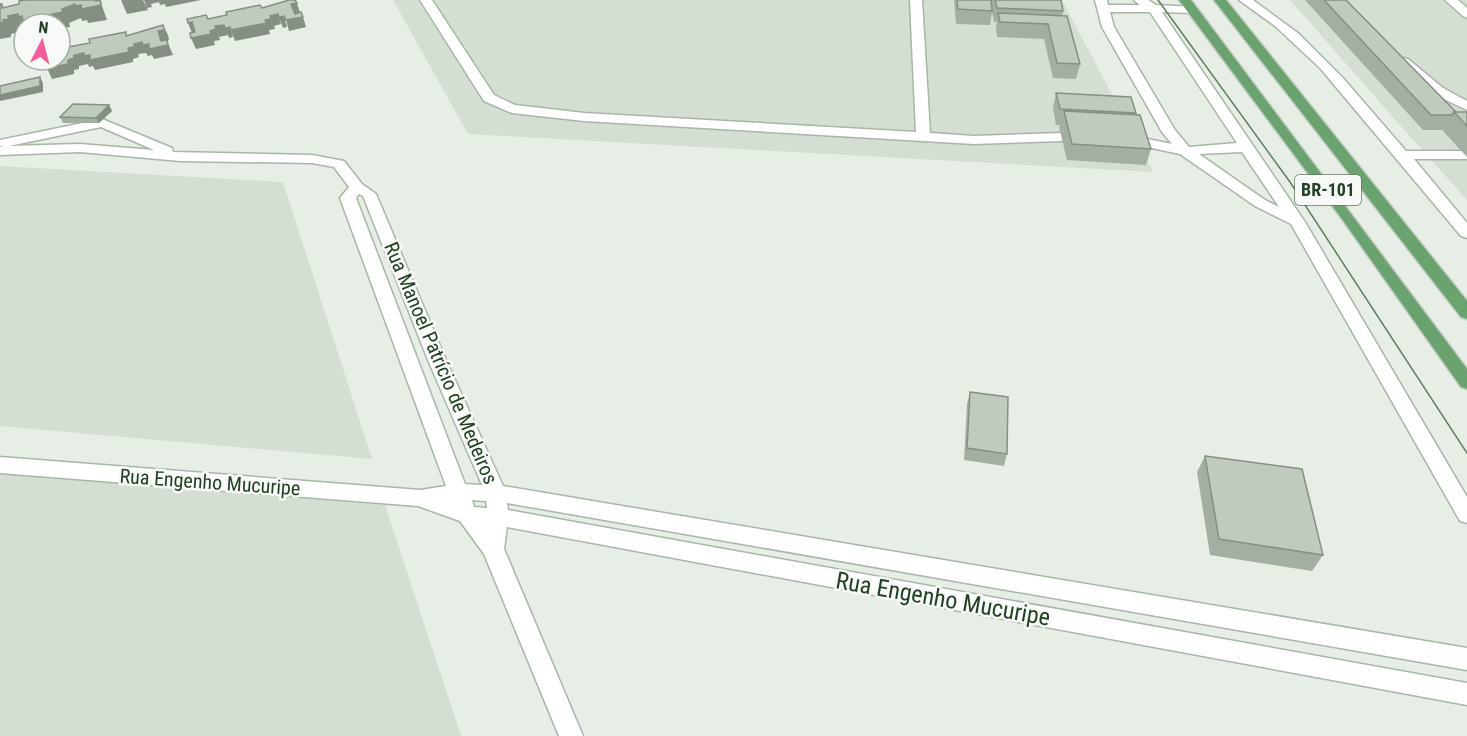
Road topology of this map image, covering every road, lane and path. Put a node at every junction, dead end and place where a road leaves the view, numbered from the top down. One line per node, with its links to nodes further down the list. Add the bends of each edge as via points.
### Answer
1 (426, 0): 13 (street, via 489,98 512,110)
2 (916, 0): 13 (street)
3 (1140, 0): 9 (street)
4 (1220, 0): 26 (main road, BR-101 / BR-101)
5 (1245, 0): 20 (street, via 1299,38)
6 (1451, 0): 10 (street)
7 (1102, 4): 9 (street); 19 (street, via 1114,36 1169,132)
8 (1188, 4): 9 (street); 29 (main road, BR-101 / BR-101)
9 (1153, 8): 17 (street)
10 (1467, 14)
11 (1391, 51): 12 (street, via 1438,92)
12 (1467, 106)
13 (923, 137): 14 (street)
14 (1061, 137)
15 (1138, 141): 19 (street)
16 (0, 144): 22 (street, Rua Manoel Patrício de Medeiros, via 102,123)
17 (1247, 147): 19 (street); 24 (street)
18 (0, 151): 22 (street, Rua Manoel Patrício de Medeiros, via 80,148)
19 (1185, 151): 24 (street, via 1260,203)
20 (1403, 155): 21 (street); 25 (street)
21 (1465, 155)
22 (180, 157): 23 (street, Rua Manoel Patrício de Medeiros, via 330,161 339,164)
23 (357, 187): 27 (street, Rua Manoel Patrício de Medeiros, via 369,194); 28 (street, Rua Manoel Patrício de Medeiros, via 348,198)
24 (1297, 222): 35 (street)
25 (1467, 232)
26 (1467, 313)
27 (437, 360): 28 (street); 32 (street, Rua Manoel Patrício de Medeiros)
28 (413, 369): 31 (street, Rua Manoel Patrício de Medeiros)
29 (1467, 382)
30 (0, 465): 33 (street, Rua Engenho Mucuripe)
31 (459, 492): 32 (street, Rua Engenho Mucuripe); 33 (street, Rua Engenho Mucuripe); 34 (street, Rua Manoel Patrício de Medeiros)
32 (496, 493): 36 (street, Rua Manoel Patrício de Medeiros); 38 (street, Rua Engenho Mucuripe)
33 (420, 498): 34 (street, Rua Engenho Mucuripe)
34 (467, 515): 36 (street, Rua Engenho Mucuripe); 37 (street, Rua Manoel Patrício de Medeiros)
35 (1467, 515)
36 (498, 517): 37 (street, Rua Manoel Patrício de Medeiros); 39 (street, Rua Engenho Mucuripe)
37 (493, 549): 40 (street, Rua Manoel Patrício de Medeiros)
38 (1467, 659)
39 (1467, 694)
40 (571, 736)

